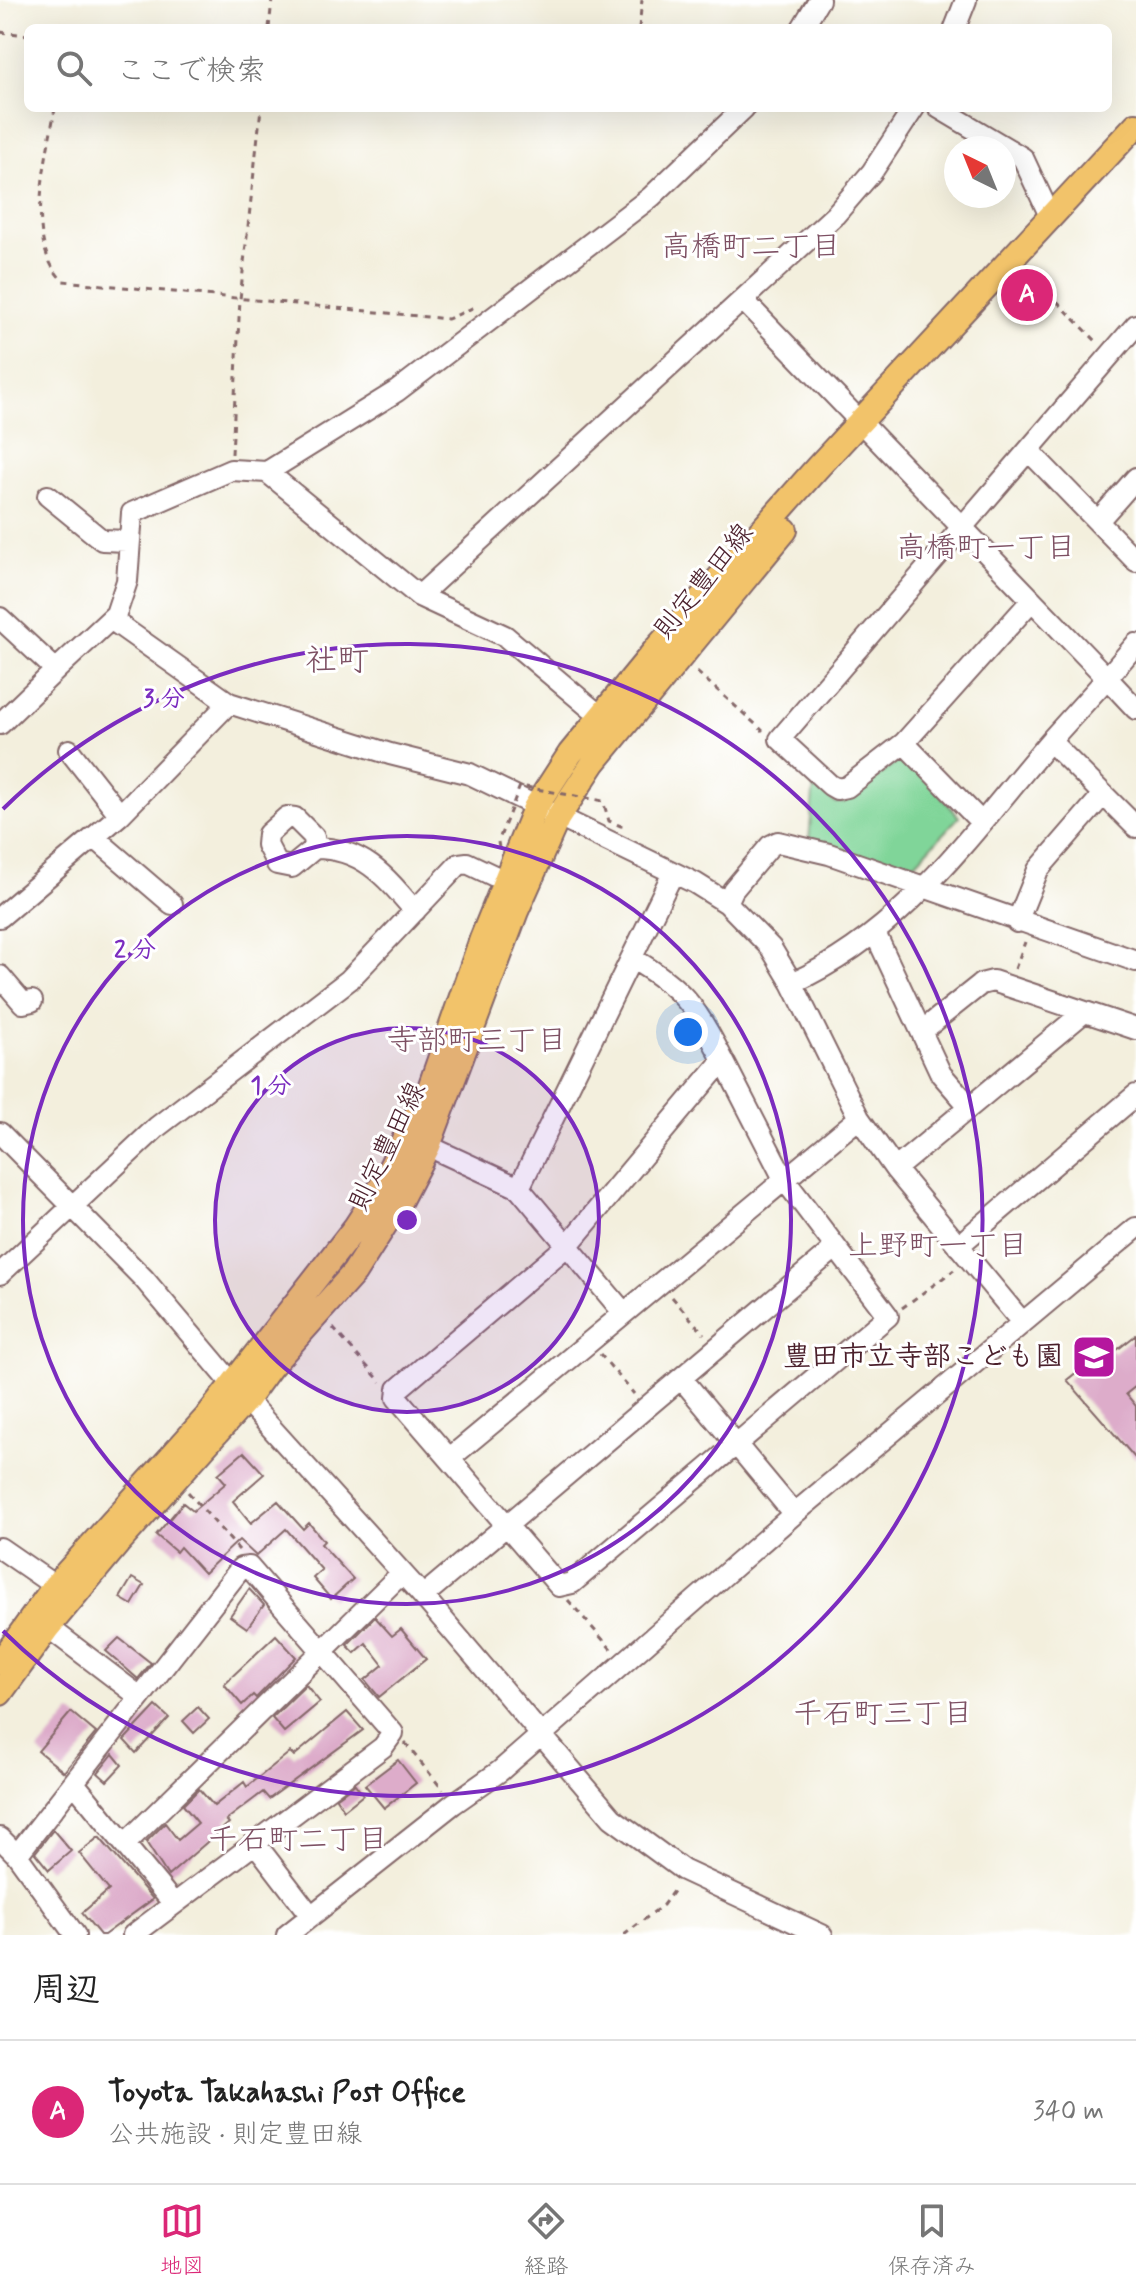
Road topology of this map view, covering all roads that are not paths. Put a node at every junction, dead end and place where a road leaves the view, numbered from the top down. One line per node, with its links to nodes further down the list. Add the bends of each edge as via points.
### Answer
1 (819, 0): 3 (street)
2 (966, 0): 4 (street)
3 (804, 24)
4 (957, 24)
5 (740, 112): 14 (street, via 651,197 480,329 397,391)
6 (911, 112): 10 (street, via 850,200)
7 (946, 112): 9 (street, via 1023,158)
8 (1136, 125): 9 (main road, 則定豊田線)
9 (1050, 216): 12 (main road, 則定豊田線)
10 (744, 301): 12 (street); 21 (street)
11 (1136, 325): 13 (street)
12 (860, 423): 18 (street); 30 (main road, 則定豊田線); 38 (main road, 則定豊田線, via 813,494 594,762)
13 (1029, 451): 17 (street); 18 (street)
14 (267, 472): 19 (street, via 231,470 132,513); 21 (street)
15 (1136, 478): 17 (street)
16 (48, 496): 19 (street, via 102,540)
17 (1098, 521): 20 (street)
18 (963, 528): 22 (street); 33 (street, via 780,739 837,789 847,787)
19 (127, 541): 24 (street, via 127,581)
20 (1136, 561)
21 (419, 596): 30 (street, via 505,636)
22 (1032, 600): 27 (street); 33 (street)
23 (0, 618): 26 (street)
24 (112, 620): 26 (street); 28 (street)
25 (1136, 644): 27 (street)
26 (56, 670): 31 (street)
27 (1107, 678): 29 (street); 32 (street)
28 (229, 703): 36 (street, via 470,774); 37 (street)
29 (1136, 709)
30 (600, 716): 36 (main road, 則定豊田線)
31 (0, 724)
32 (1050, 741): 35 (street); 39 (street)
33 (904, 743): 39 (street)
34 (69, 750): 37 (street)
35 (1102, 796): 40 (street); 50 (street, via 1038,870)
36 (535, 808): 38 (street); 44 (main road, 則定豊田線)
37 (120, 815): 41 (street)
38 (557, 819): 43 (street); 65 (main road, 則定豊田線, via 516,911)
39 (981, 822): 45 (street)
40 (1136, 827)
41 (95, 838): 47 (street); 49 (street)
42 (315, 848): 48 (street, via 368,861)
43 (673, 873): 46 (street); 52 (street)
44 (505, 881): 48 (street, via 459,864); 78 (main road, 則定豊田線, via 430,1088 385,1180)
45 (924, 889): 46 (street, via 829,854 778,842); 50 (street); 51 (street)
46 (727, 903): 55 (street, via 771,948)
47 (172, 904)
48 (415, 911): 69 (street, via 328,999 157,1127)
49 (0, 917)
50 (1024, 925): 53 (street)
51 (876, 935): 55 (street); 59 (street)
52 (633, 959): 60 (street, via 685,994); 68 (street)
53 (1136, 961)
54 (0, 976): 56 (street, via 23,1003)
55 (792, 983): 63 (street)
56 (32, 1001)
57 (1083, 1013): 58 (street); 59 (street, via 986,981); 62 (street)
58 (1136, 1029)
59 (922, 1031): 62 (street, via 941,1074)
60 (723, 1060): 67 (street); 71 (street)
61 (1136, 1095): 73 (street)
62 (969, 1106): 66 (street)
63 (859, 1118): 66 (street); 67 (street)
64 (0, 1133): 69 (street)
65 (428, 1146): 68 (street); 78 (main road, 則定豊田線, via 354,1273 270,1367)
66 (895, 1169): 73 (street)
67 (784, 1179): 72 (street); 75 (street)
68 (519, 1188): 71 (street)
69 (72, 1206): 74 (street); 78 (street, via 144,1279)
70 (1136, 1228): 76 (street)
71 (568, 1245): 75 (street); 80 (street, via 400,1386 397,1398)
72 (834, 1249): 77 (street); 79 (street, via 888,1316)
73 (958, 1256): 76 (street)
74 (0, 1274)
75 (623, 1312): 80 (street)
76 (1021, 1321): 81 (street)
77 (682, 1379): 79 (street); 82 (street)
78 (239, 1392): 84 (street); 85 (main road, 則定豊田線, via 207,1417); 87 (main road, 則定豊田線)
79 (735, 1445): 81 (street); 82 (street, via 572,1583 562,1586)
80 (450, 1458): 82 (street)
81 (794, 1514): 92 (street)
82 (506, 1525): 86 (street)
83 (0, 1548): 85 (street)
84 (401, 1574): 86 (street); 88 (street)
85 (55, 1586): 89 (main road, 則定豊田線)
86 (423, 1596): 92 (street)
87 (48, 1627): 90 (main road, 則定豊田線); 91 (street)
88 (320, 1649): 91 (street, via 245,1567); 95 (street, via 393,1733 383,1747); 96 (street)
89 (0, 1663)
90 (0, 1693)
91 (140, 1697): 93 (street)
92 (542, 1735): 99 (street); 103 (street, via 612,1818 683,1870)
93 (74, 1783): 96 (street); 97 (street)
94 (0, 1838): 97 (street)
95 (255, 1843): 98 (street); 99 (street)
96 (125, 1844): 98 (street)
97 (17, 1855): 100 (street)
98 (173, 1903): 101 (street)
99 (311, 1916): 102 (street)
100 (75, 1935)
101 (133, 1935)
102 (287, 1935)
103 (822, 1935)

